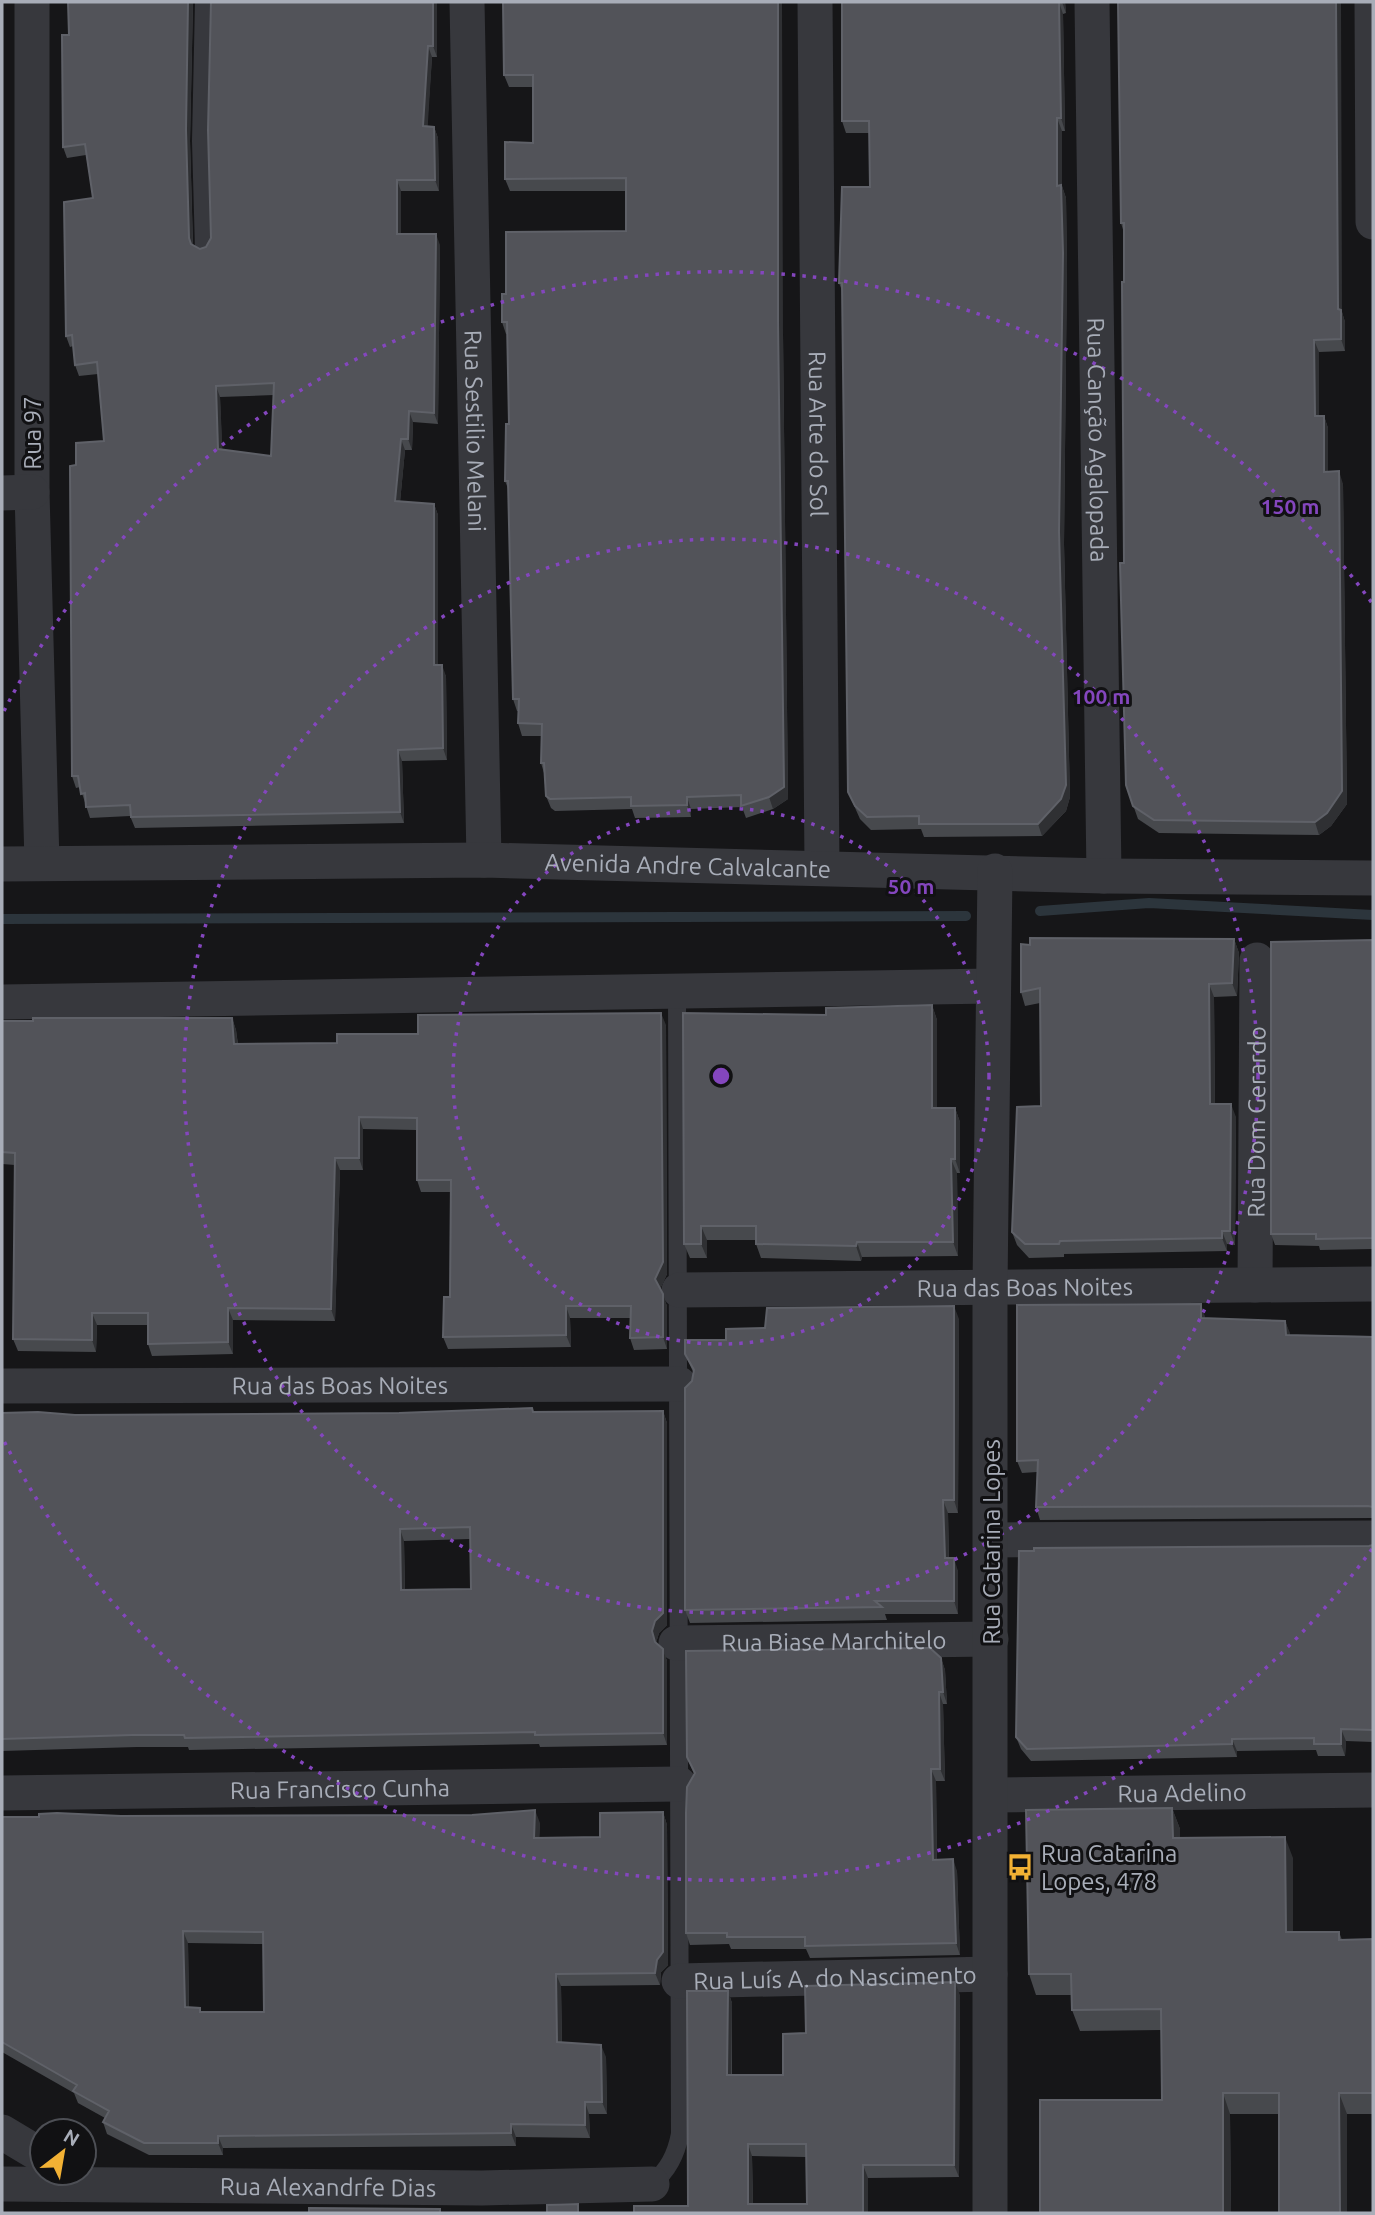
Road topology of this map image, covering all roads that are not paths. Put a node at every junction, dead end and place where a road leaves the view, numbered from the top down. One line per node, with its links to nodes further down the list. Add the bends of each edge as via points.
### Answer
1 (32, 2): 7 (street, Rua 97)
2 (204, 2): 9 (lane)
3 (467, 2): 11 (street, Rua Sestilio Melani)
4 (814, 2): 14 (street, Rua Arte do Sol)
5 (1092, 2): 16 (street, Rua Canção Agalopada)
6 (1372, 2): 8 (street)
7 (16, 134): 10 (street, Rua 97)
8 (1373, 222)
9 (204, 249)
10 (17, 492): 12 (street, Rua 97)
11 (484, 860): 12 (street, Avenida Andre Calvalcante); 14 (street, Avenida Andre Calvalcante)
12 (42, 863): 13 (street, Avenida Andre Calvalcante)
13 (2, 864)
14 (822, 868): 15 (street, Avenida Andre Calvalcante)
15 (995, 870): 16 (street, Avenida Andre Calvalcante); 19 (street, Rua Catarina Lopes)
16 (1104, 876): 17 (street, Avenida Andre Calvalcante)
17 (1373, 878)
18 (1257, 960): 23 (street, Rua Dom Gerardo)
19 (991, 986): 20 (street); 24 (street, Rua Catarina Lopes)
20 (677, 989): 21 (street); 25 (lane)
21 (2, 1002)
22 (1373, 1284): 23 (street, Rua das Boas Noites)
23 (1255, 1285): 24 (street, Rua das Boas Noites)
24 (990, 1287): 25 (street, Rua das Boas Noites); 29 (street, Rua Catarina Lopes)
25 (679, 1290): 26 (lane)
26 (679, 1384): 27 (street, Rua das Boas Noites); 31 (lane)
27 (2, 1387)
28 (1373, 1538): 29 (street)
29 (991, 1540): 30 (street, Rua Catarina Lopes)
30 (991, 1639): 31 (street, Rua Biase Marchitelo); 35 (street, Rua Catarina Lopes)
31 (676, 1643): 32 (lane)
32 (679, 1784): 34 (street, Rua Francisco Cunha); 37 (lane)
33 (1373, 1790): 35 (street, Rua Adelino)
34 (2, 1793)
35 (991, 1795): 36 (street, Rua Catarina Lopes)
36 (990, 1974): 37 (street, Rua Luís A. do Nascimento); 44 (street, Rua Catarina Lopes)
37 (679, 1981): 41 (lane, via 680,2134 673,2159)
38 (2, 2132): 39 (street)
39 (28, 2148)
40 (2, 2184): 42 (street, Rua Alexandrfe Dias)
41 (652, 2184): 43 (street, Rua Alexandrfe Dias)
42 (81, 2190): 43 (street, Rua Alexandrfe Dias)
43 (482, 2201)
44 (990, 2213)

